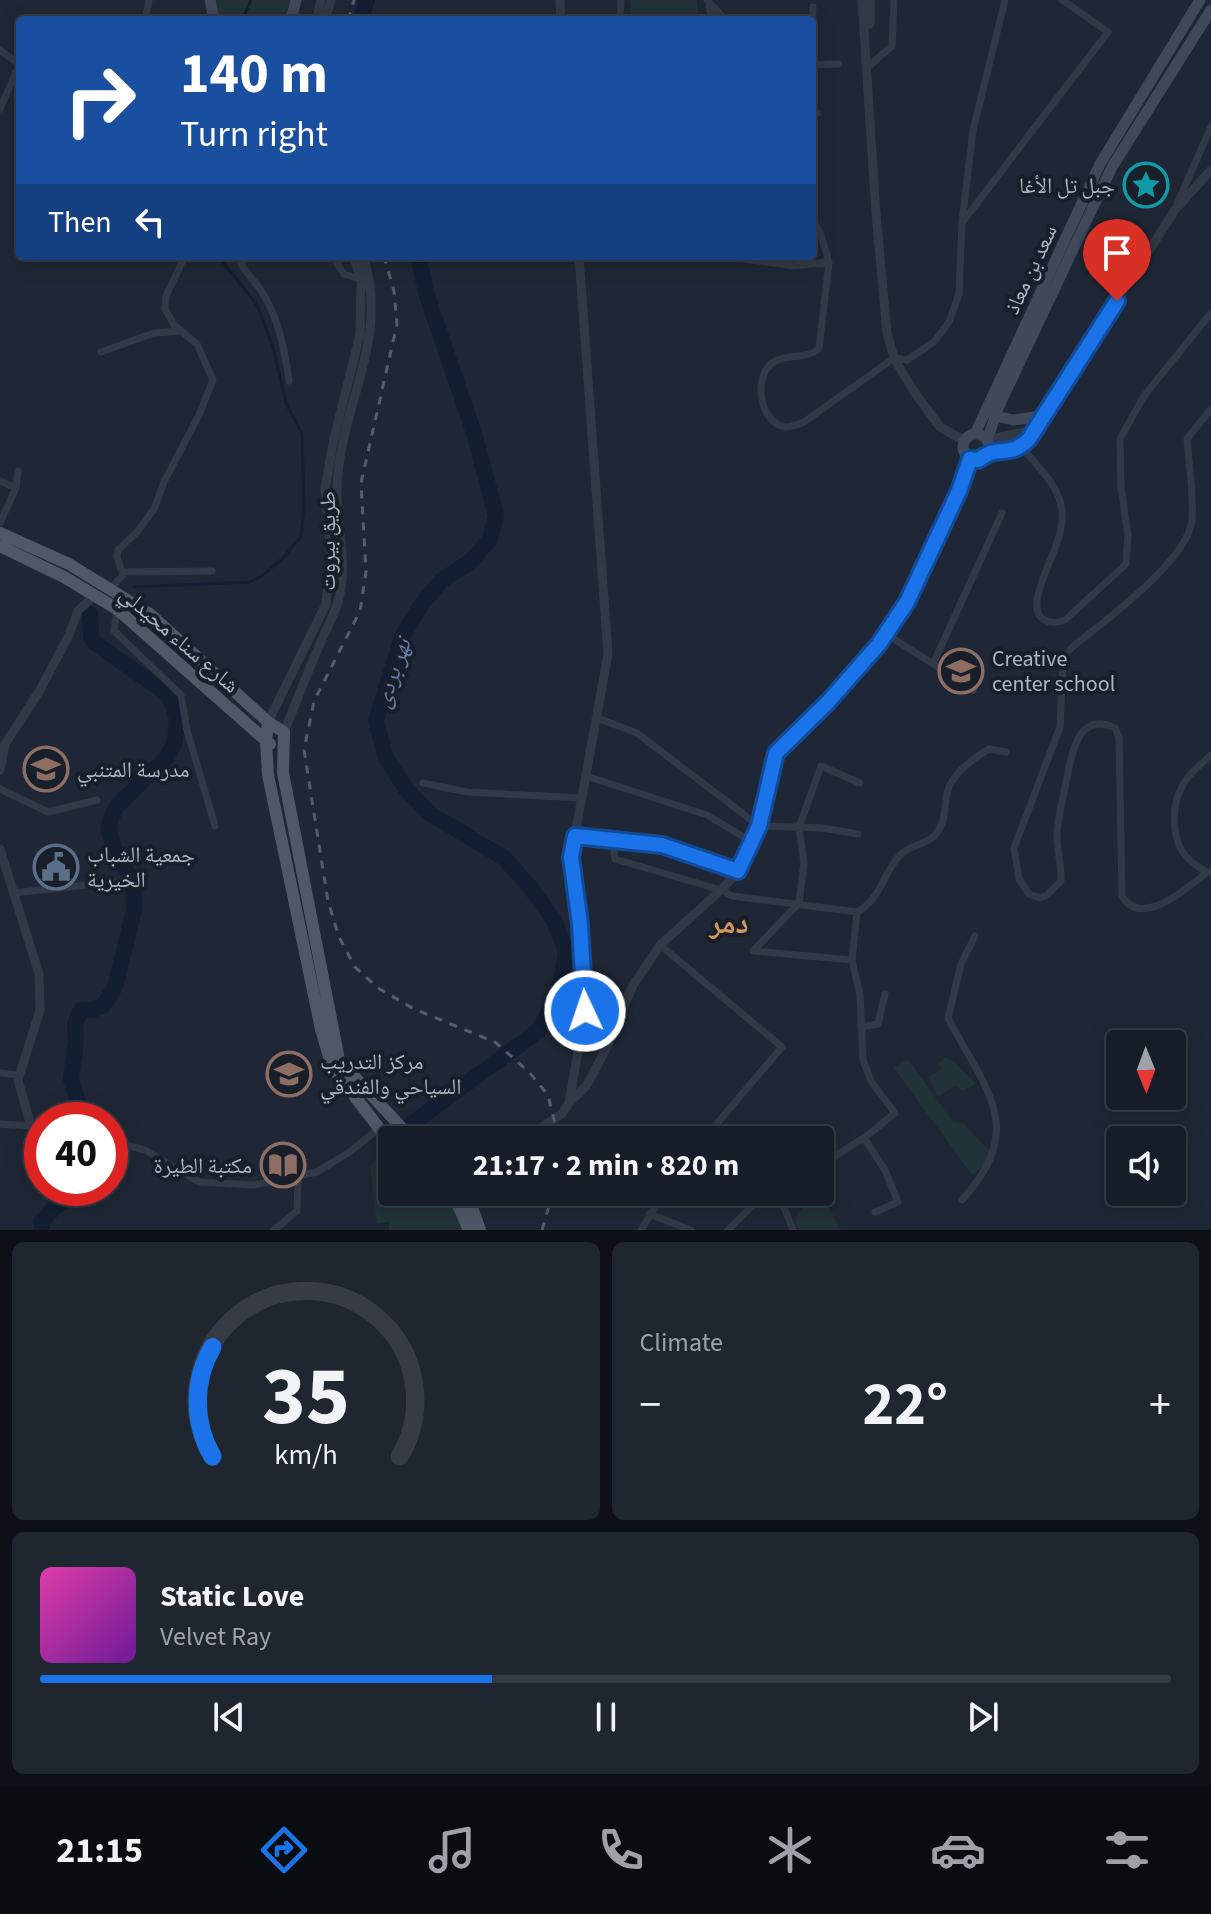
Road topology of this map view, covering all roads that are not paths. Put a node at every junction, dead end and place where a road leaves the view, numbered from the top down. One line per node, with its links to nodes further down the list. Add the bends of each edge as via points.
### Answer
1 (862, 0): 10 (street)
2 (870, 0): 10 (street)
3 (894, 0): 13 (street, via 892,46)
4 (1005, 0): 19 (street, via 973,130)
5 (1062, 0): 19 (street, via 1108,32)
6 (1200, 0): 39 (main road, سعد بن معاذ, via 1100,164)
7 (813, 7): 9 (street)
8 (1211, 10): 36 (main road, سعد بن معاذ, via 1112,167)
9 (812, 16)
10 (866, 43): 13 (street)
11 (839, 64): 12 (street)
12 (816, 65)
13 (868, 67): 33 (street, via 876,214)
14 (16, 74): 15 (street)
15 (0, 109)
16 (1211, 127): 18 (street)
17 (1211, 170): 18 (street)
18 (1175, 210): 37 (street)
19 (962, 222): 33 (street, via 959,294 949,322 934,342 907,360)
20 (816, 226): 28 (street)
21 (183, 260): 31 (street, via 165,303)
22 (239, 260): 34 (street, via 275,321)
23 (335, 260): 29 (street, via 344,274)
24 (354, 260): 29 (street, طريق بيروت)
25 (364, 260): 61 (street, via 371,282 370,334 337,488 343,558 338,601)
26 (579, 260): 59 (street, via 608,654)
27 (753, 260): 28 (street, via 794,266)
28 (829, 262): 33 (street, via 819,349 779,359 763,375 760,391 774,422 787,427 804,422)
29 (361, 279): 60 (street, طريق بيروت, via 360,334 325,489 331,556 326,604)
30 (1211, 313): 41 (street, via 1144,396 1120,439 1126,564 1065,620 1053,624 1040,617 1037,601 1062,513 1053,485)
31 (180, 331): 32 (street, via 154,333); 52 (street, via 197,344 213,380 154,509 118,550)
32 (101, 352)
33 (894, 358): 39 (street, via 940,427)
34 (289, 381)
35 (1211, 409): 83 (street, via 1187,439 1192,520 1188,535 1155,578 1063,659 1060,727 1014,848 1019,879 1029,894 1047,895 1061,881 1057,825 1073,750 1084,730 1107,724 1119,737 1122,896 1128,906 1150,908 1184,892)
36 (996, 416): 37 (main road); 40 (main road, سعد بن معاذ)
37 (1042, 416): 38 (street)
38 (1032, 430): 40 (street); 41 (street)
39 (970, 437): 40 (main road); 43 (main road, via 963,449)
40 (987, 440): 42 (main road)
41 (1021, 446): 42 (street)
42 (988, 453): 43 (main road)
43 (970, 459): 56 (street, via 907,602)
44 (18, 471): 46 (street)
45 (0, 481): 46 (street)
46 (16, 488): 48 (street)
47 (1002, 513): 57 (street)
48 (0, 523)
49 (0, 533): 53 (main road)
50 (0, 546): 54 (main road, شارع سناء محيدلي)
51 (212, 571): 52 (street)
52 (123, 572): 53 (street)
53 (111, 588): 54 (street); 60 (main road, via 150,614)
54 (101, 597): 55 (main road, شارع سناء محيدلي); 62 (street, via 93,597 78,611 40,690)
55 (117, 609): 63 (main road, شارع سناء محيدلي); 74 (street, via 114,631 181,695)
56 (886, 634): 57 (street); 75 (street, via 776,753)
57 (933, 664): 58 (street)
58 (974, 690)
59 (597, 718): 68 (street); 75 (street, via 637,733)
60 (268, 722): 61 (main road); 63 (main road)
61 (284, 732): 64 (main road)
62 (2, 742): 67 (street)
63 (266, 742): 64 (main road, شارع سناء محيدلي); 103 (main road, via 268,775 332,1067)
64 (283, 750): 100 (main road, via 283,773 339,1060)
65 (1006, 752): 88 (street, via 989,749 953,780 934,838 902,853 870,904)
66 (1211, 755): 83 (street, via 1181,788 1175,809 1181,851)
67 (0, 770)
68 (586, 776): 72 (street); 80 (street, via 707,815)
69 (423, 783): 72 (street, via 467,792)
70 (860, 783): 76 (street, via 821,766)
71 (0, 789): 73 (street, via 48,812)
72 (582, 798): 78 (street)
73 (97, 800)
74 (215, 826)
75 (759, 826): 76 (street); 80 (street)
76 (799, 827): 77 (street); 87 (street, via 804,863)
77 (858, 834)
78 (575, 836): 79 (street); 97 (street, via 571,857 585,1011)
79 (612, 840): 82 (street, via 662,845); 85 (street, via 615,859)
80 (752, 842): 82 (street)
81 (1, 857): 86 (street)
82 (738, 871): 85 (street)
83 (1209, 872)
84 (124, 881): 86 (street)
85 (721, 890): 87 (street, via 732,896); 90 (street)
86 (12, 893): 95 (street, via 39,974 40,1010)
87 (799, 903): 88 (street); 91 (street, via 753,951)
88 (857, 912): 91 (street)
89 (975, 936): 109 (street, via 961,964 948,1018 996,1110 998,1137 991,1161)
90 (660, 945): 97 (street, via 633,985 587,1085); 102 (street, via 782,1047)
91 (852, 960): 93 (street)
92 (885, 994): 93 (street, via 878,1024)
93 (861, 1027): 105 (street, via 863,1060 871,1081 895,1113)
94 (0, 1073): 95 (street)
95 (20, 1075): 96 (street)
96 (24, 1102)
97 (569, 1103): 101 (street)
98 (0, 1124): 99 (street)
99 (24, 1126)
100 (400, 1126)
101 (544, 1126)
102 (715, 1126)
103 (378, 1127)
104 (378, 1129): 108 (street, via 335,1163)
105 (864, 1138): 107 (street); 115 (street, via 898,1202)
106 (128, 1146): 108 (street, via 199,1182 254,1185)
107 (834, 1156)
108 (298, 1178): 117 (street, via 297,1211)
109 (962, 1200)
110 (458, 1206): 118 (main road)
111 (471, 1206): 119 (main road)
112 (655, 1206): 116 (street)
113 (752, 1206): 122 (street)
114 (782, 1206): 123 (street)
115 (875, 1212)
116 (649, 1214): 120 (street); 121 (street)
117 (274, 1230)
118 (469, 1230)
119 (480, 1230)
120 (641, 1230)
121 (691, 1230)
122 (728, 1230)
123 (793, 1230)

